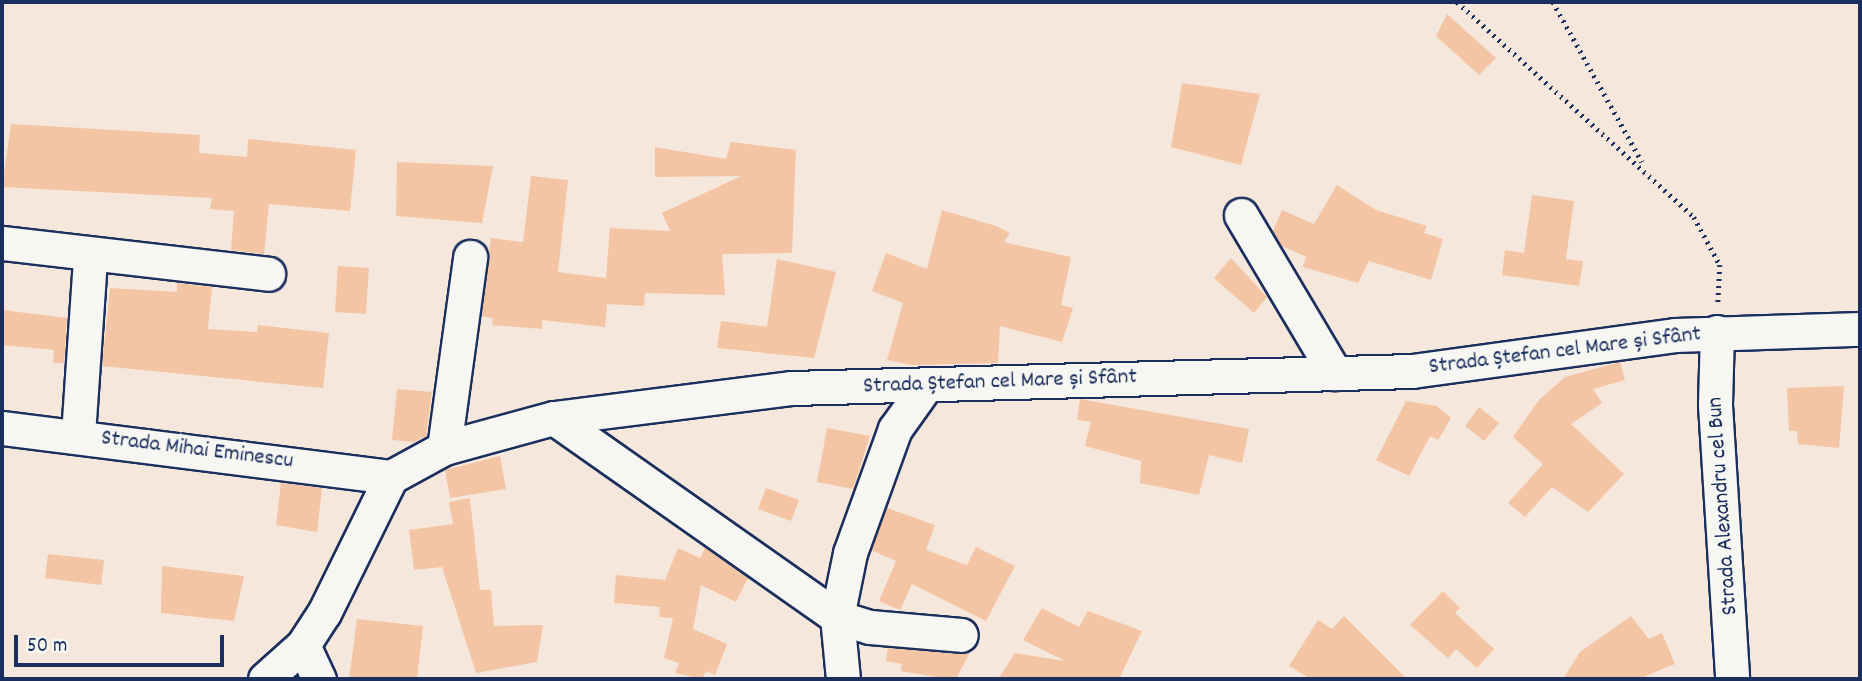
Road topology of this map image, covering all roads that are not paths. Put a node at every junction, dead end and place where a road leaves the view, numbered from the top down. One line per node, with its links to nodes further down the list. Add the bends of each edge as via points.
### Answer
1 (1241, 215): 8 (street)
2 (2, 243): 3 (street)
3 (90, 257): 5 (street); 12 (street)
4 (470, 257): 13 (street)
5 (268, 274)
6 (1860, 329): 7 (street, Strada Ștefan cel Mare și Sfânt)
7 (1717, 332): 8 (street, Strada Ștefan cel Mare și Sfânt, via 1478,366); 21 (street, Strada Alexandru cel Bun, via 1715,405)
8 (1335, 373): 9 (street, Strada Ștefan cel Mare și Sfânt)
9 (925, 387): 10 (street, Strada Ștefan cel Mare și Sfânt, via 792,388); 15 (street, via 895,429 868,491)
10 (554, 418): 13 (street, Strada Ștefan cel Mare și Sfânt); 15 (street)
11 (2, 428): 12 (street, Strada Mihai Eminescu)
12 (78, 435): 14 (street, Strada Mihai Eminescu)
13 (444, 448): 14 (street, Strada Ștefan cel Mare și Sfânt)
14 (391, 477): 17 (street)
15 (837, 617): 16 (street, via 870,627); 20 (street)
16 (961, 635)
17 (303, 645): 18 (street); 19 (street)
18 (265, 679)
19 (319, 679)
20 (843, 679)
21 (1732, 679)

